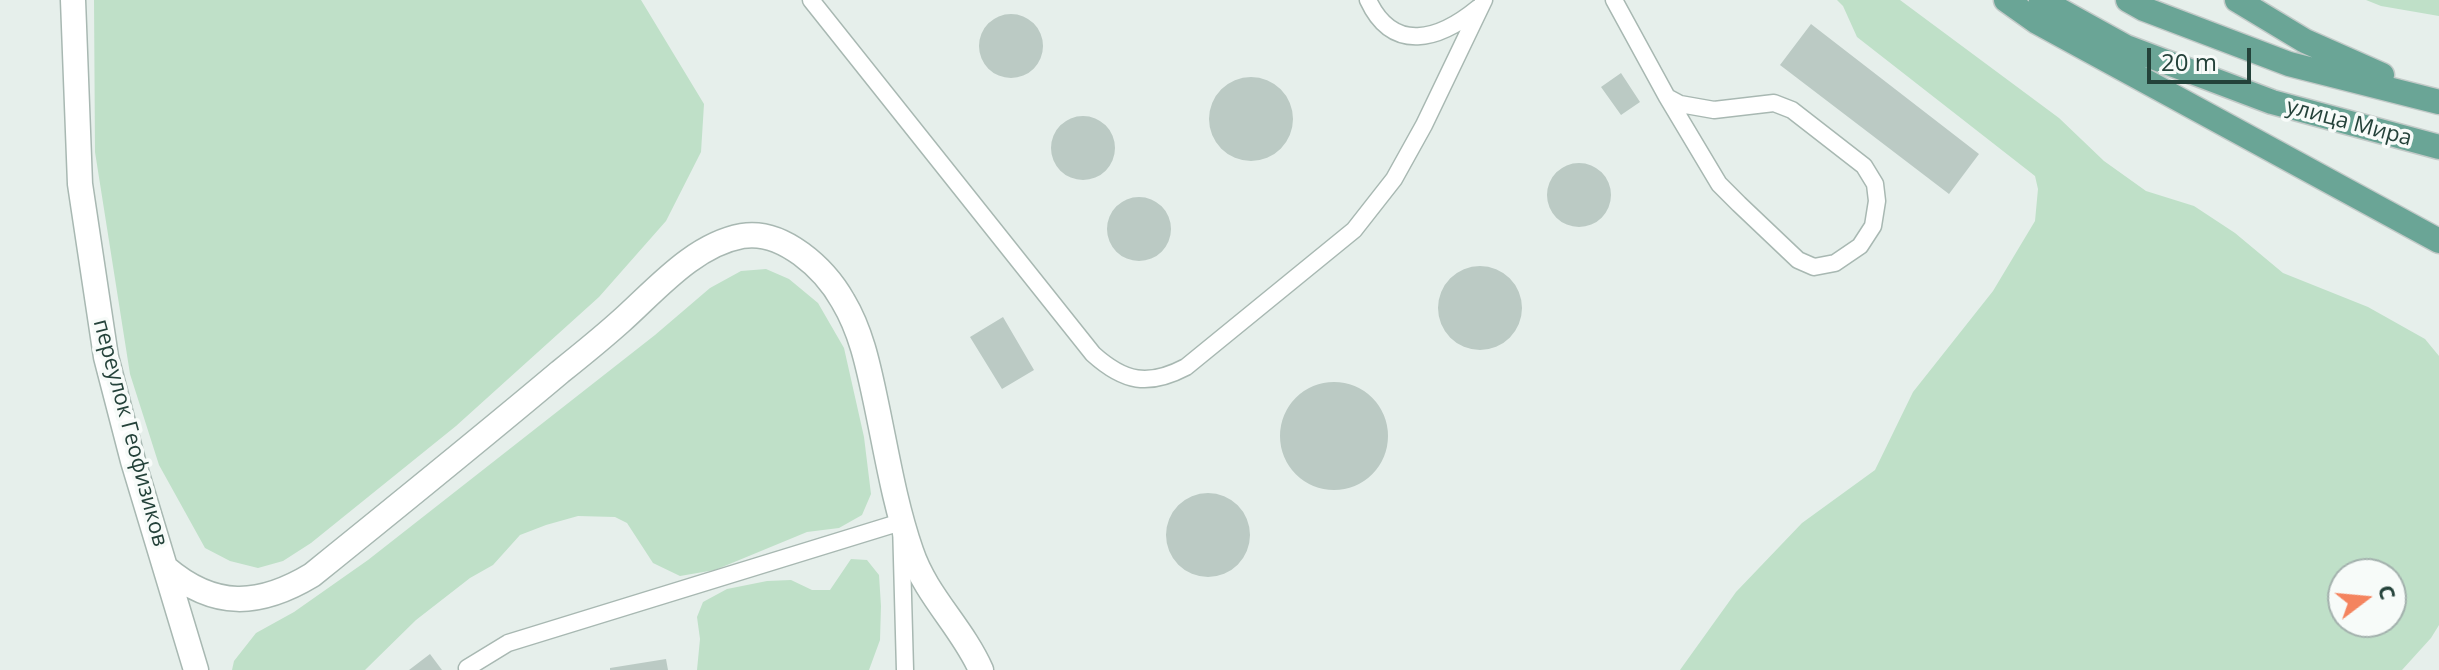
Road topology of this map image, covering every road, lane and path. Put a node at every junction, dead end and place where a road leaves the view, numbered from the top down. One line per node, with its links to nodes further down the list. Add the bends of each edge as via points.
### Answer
1 (73, 0): 15 (street, переулок Геофизиков, via 80,184 92,277 133,461)
2 (811, 0): 9 (lane, via 1093,354 1129,379 1145,380 1186,367 1354,230 1394,179)
3 (1368, 0): 9 (lane, via 1376,18 1395,32 1416,37 1449,29)
4 (1614, 0): 10 (lane)
5 (2006, 0): 13 (main road, via 2037,22)
6 (2041, 0): 12 (main road, улица Мира, via 2126,47 2258,97)
7 (2128, 0): 11 (main road, улица Мира, via 2289,64)
8 (2237, 0): 11 (main road, via 2305,41)
9 (1483, 2)
10 (1667, 97): 10 (lane, via 1719,184 1798,260 1814,267 1835,263 1860,246 1873,226 1875,184 1864,166 1792,110 1774,103 1714,110)
11 (2439, 101)
12 (2439, 147)
13 (2439, 241)
14 (901, 522): 15 (street, via 867,363 843,300 821,271 795,251 770,237 743,236 714,245 683,266 477,442 295,585 266,596 231,600 194,589); 16 (lane, via 508,643); 18 (lane); 19 (street, via 924,581)
15 (166, 568): 17 (street, переулок Геофизиков)
16 (467, 668)
17 (196, 670)
18 (905, 670)
19 (981, 670)

